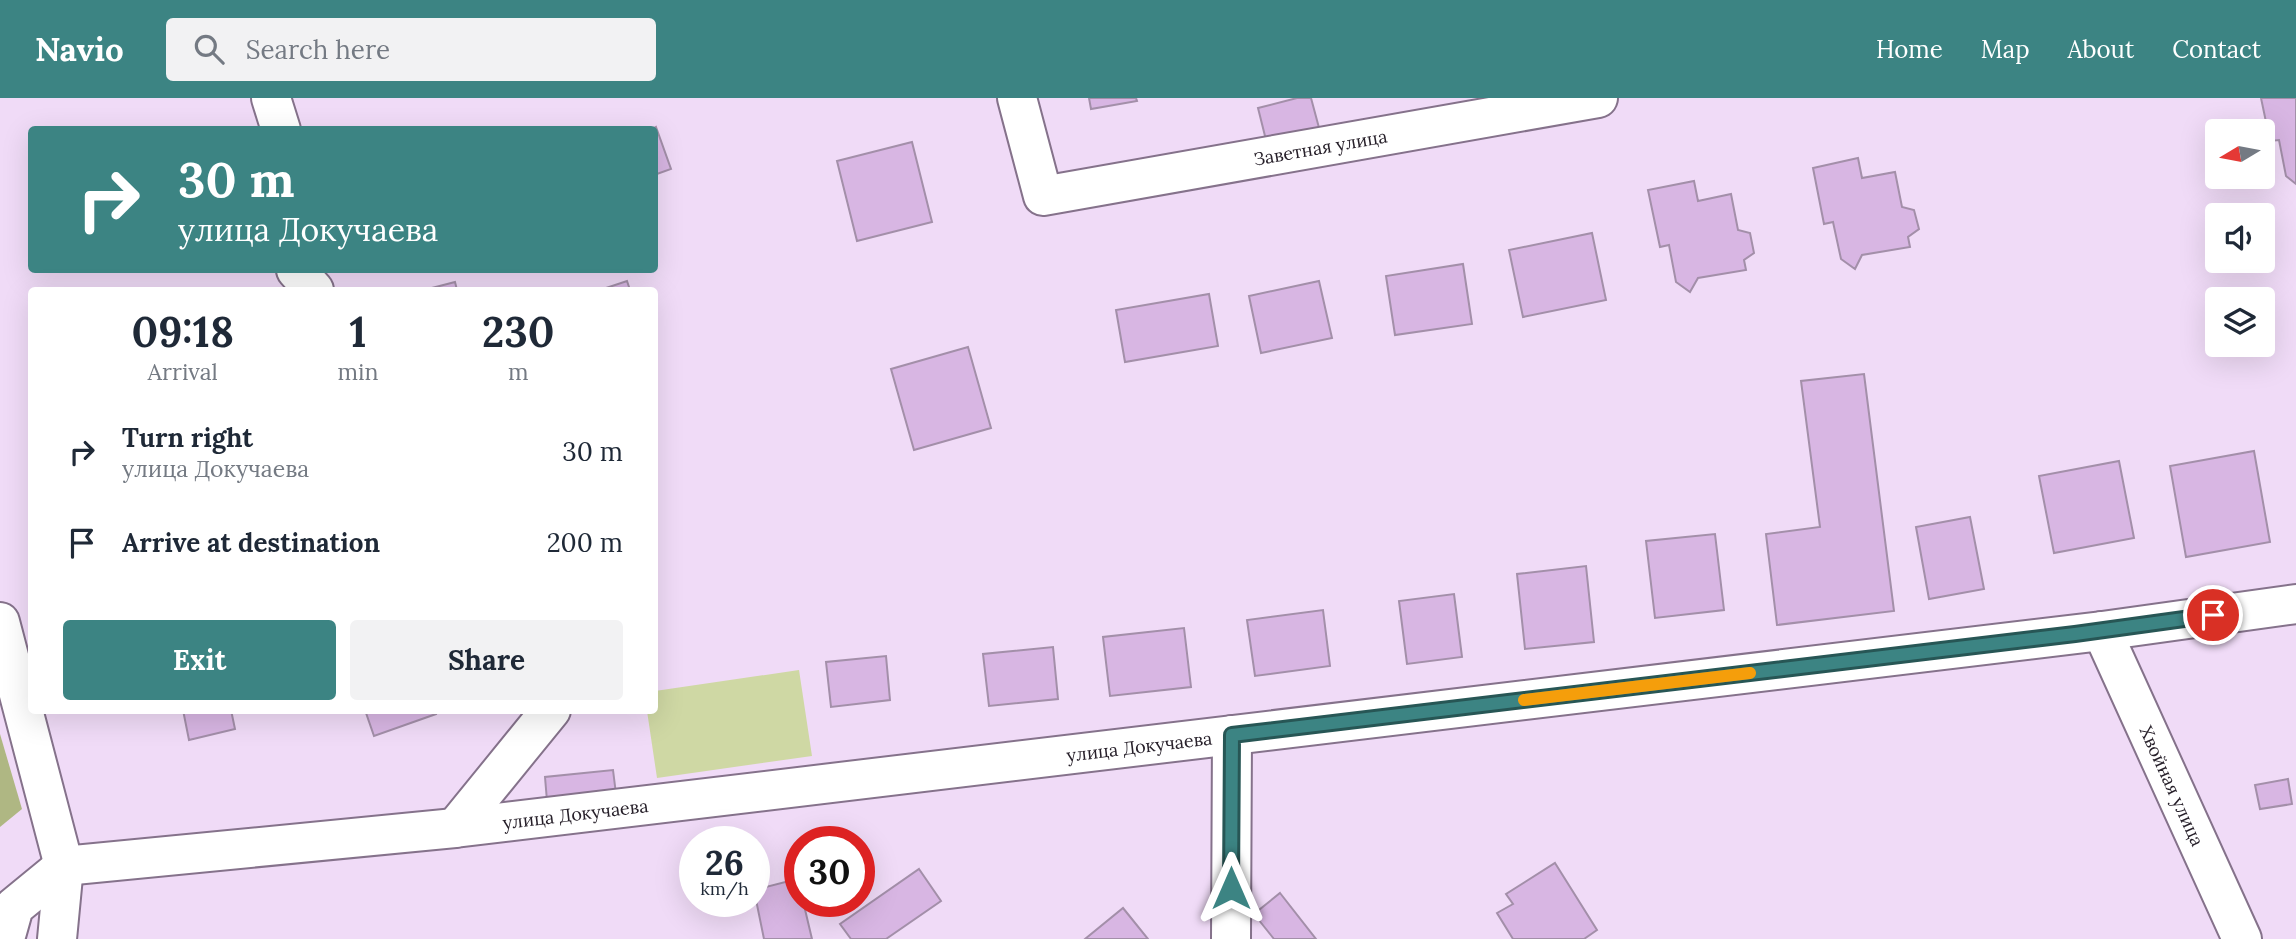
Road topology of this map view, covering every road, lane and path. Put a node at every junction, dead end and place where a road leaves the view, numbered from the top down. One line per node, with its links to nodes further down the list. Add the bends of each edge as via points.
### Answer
1 (271, 98): 4 (street)
2 (1017, 98): 3 (street, Заветная улица, via 1042,196)
3 (1598, 98)
4 (280, 126)
5 (299, 273): 6 (street)
6 (311, 287)
7 (2296, 604): 9 (street, улица Докучаева)
8 (0, 622): 13 (street)
9 (2102, 631): 11 (street, улица Докучаева); 17 (street, Хвойная улица)
10 (548, 714): 12 (street)
11 (1232, 735): 12 (street, улица Докучаева); 16 (street)
12 (455, 828): 13 (street, улица Докучаева)
13 (64, 866): 14 (street, via 14,907); 15 (street)
14 (7, 932)
15 (57, 939)
16 (1231, 939)
17 (2242, 939)

